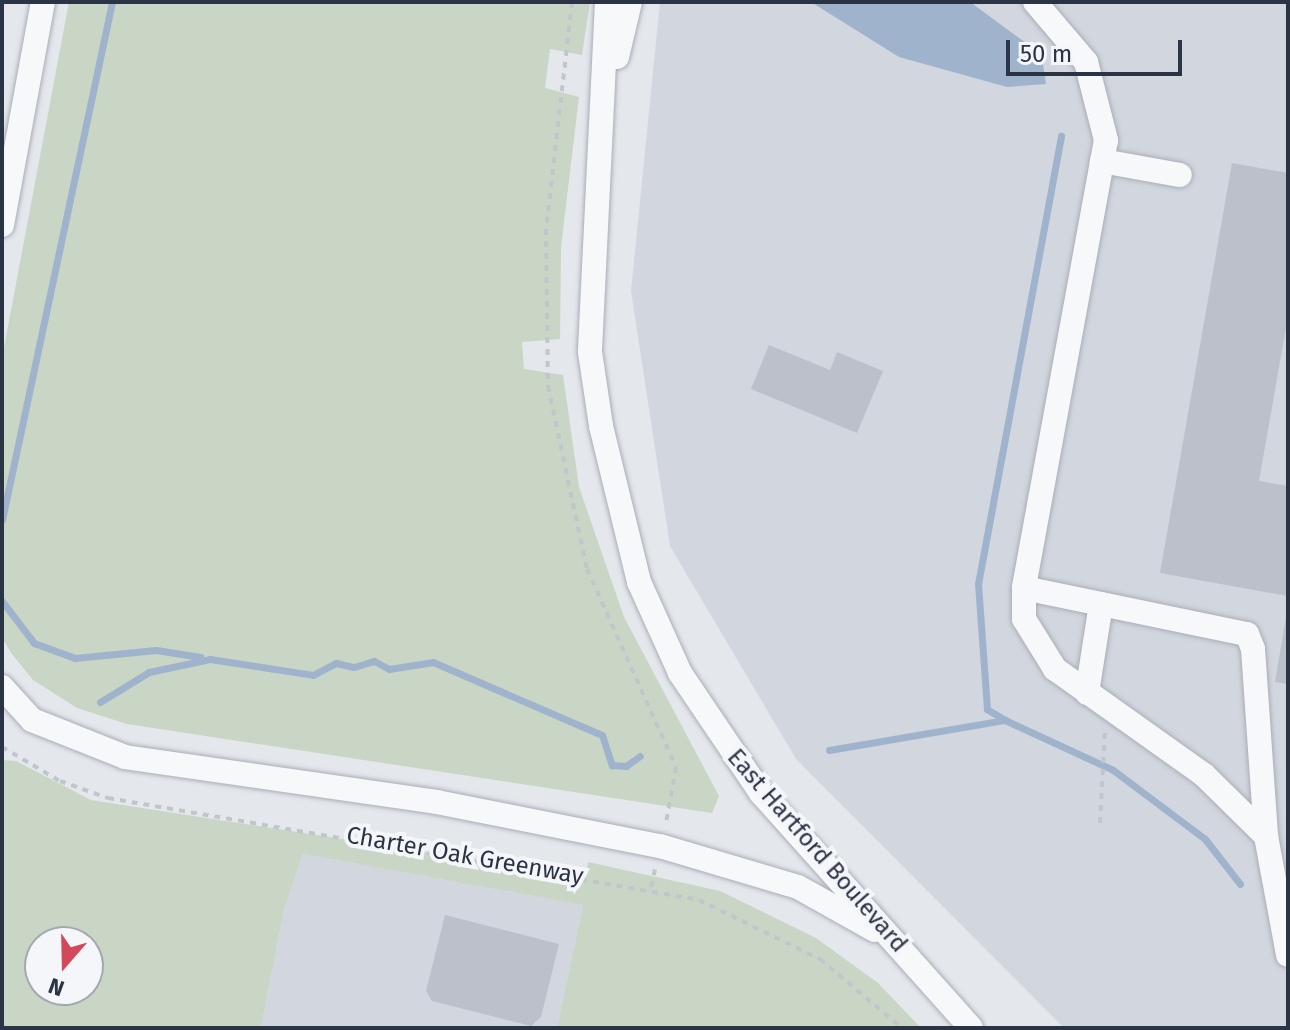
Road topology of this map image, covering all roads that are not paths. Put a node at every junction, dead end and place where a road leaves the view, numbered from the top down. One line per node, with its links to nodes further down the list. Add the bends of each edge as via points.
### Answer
1 (43, 2): 8 (street)
2 (607, 2): 5 (street, East Hartford Boulevard)
3 (630, 2): 5 (street, East Hartford Boulevard)
4 (1034, 3): 6 (street, via 1086,62 1104,116)
5 (606, 102): 16 (street, East Hartford Boulevard, via 590,352 601,426 639,582 680,673 715,730 761,793)
6 (1102, 161): 7 (street); 9 (street)
7 (1180, 175)
8 (2, 225)
9 (1024, 588): 10 (street); 12 (street, via 1024,619 1036,646)
10 (1101, 604): 12 (street); 14 (street, via 1247,634 1253,649)
11 (2, 687): 13 (street)
12 (1087, 693): 14 (street, via 1204,775)
13 (10, 712): 16 (street, via 125,757 437,802 737,866 798,887)
14 (1266, 836): 15 (street)
15 (1280, 872): 17 (street)
16 (892, 939): 18 (street, East Hartford Boulevard)
17 (1288, 955)
18 (971, 1028)

